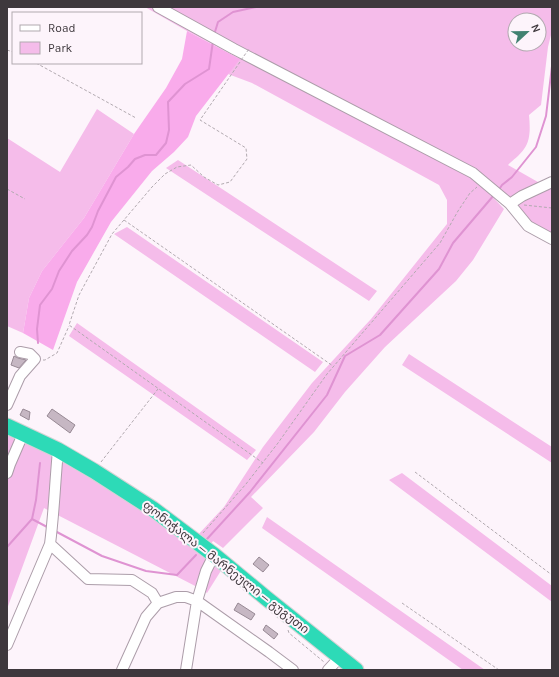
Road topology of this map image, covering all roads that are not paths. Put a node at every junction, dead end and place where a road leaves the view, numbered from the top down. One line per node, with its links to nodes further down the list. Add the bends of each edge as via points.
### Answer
1 (158, 7): 3 (street, via 473,173)
2 (552, 182): 3 (street)
3 (510, 204): 4 (street, via 528,226)
4 (552, 239)
5 (20, 352): 6 (street, via 30,354 35,359 20,376)
6 (7, 405)
7 (7, 426): 8 (highway, ფონიჭალა — მარნეული — გუგუთი)
8 (23, 434): 9 (highway, ფონიჭალა — მარნეული — გუგუთი); 10 (street)
9 (58, 450): 11 (street); 12 (highway, ფონიჭალა — მარნეული — გუგუთი, via 153,509)
10 (7, 473)
11 (50, 544): 14 (street, via 88,578 132,580 152,594); 15 (street)
12 (214, 555): 13 (street); 16 (highway, ფონიჭალა — მარნეული — გუგუთი)
13 (197, 601): 14 (street, via 176,597); 18 (street); 19 (street)
14 (158, 603): 17 (street, via 146,617)
15 (7, 645)
16 (340, 657): 20 (street); 21 (highway, ფონიჭალა — მარნეული — გუგუთი)
17 (122, 670)
18 (186, 670)
19 (293, 670)
20 (328, 670)
21 (356, 670)

